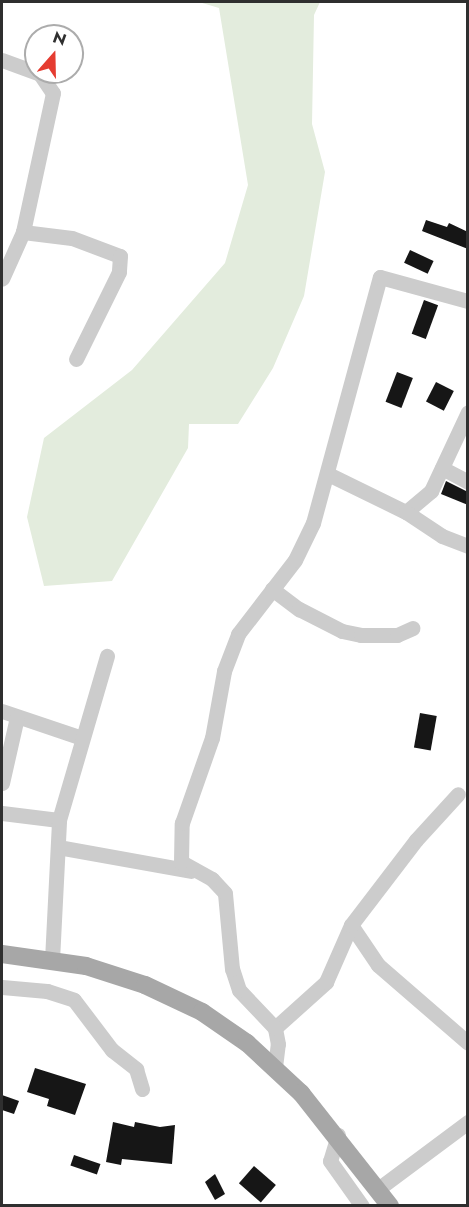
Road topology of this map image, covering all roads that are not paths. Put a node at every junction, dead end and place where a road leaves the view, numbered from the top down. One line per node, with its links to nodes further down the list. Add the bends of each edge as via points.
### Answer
1 (2, 60): 2 (street, via 40,74 53,93)
2 (23, 232): 3 (street); 5 (street, via 72,238 120,256 119,272)
3 (2, 279)
4 (468, 301): 8 (street, via 380,277)
5 (76, 359)
6 (466, 421): 7 (street)
7 (442, 468): 9 (street); 10 (street, via 431,491)
8 (328, 474): 10 (street); 12 (street, via 313,523 295,560)
9 (468, 483)
10 (406, 512): 11 (street, via 442,536)
11 (468, 546)
12 (272, 589): 13 (street, via 299,609 342,631 397,635); 23 (street, via 238,634 224,671 212,738 182,823 181,862)
13 (413, 628)
14 (107, 656): 17 (street)
15 (2, 711): 16 (street)
16 (17, 717): 17 (street); 18 (street)
17 (82, 738): 21 (street)
18 (2, 783)
19 (458, 794): 24 (street, via 416,840)
20 (2, 813): 21 (street)
21 (59, 820): 22 (street)
22 (58, 847): 23 (street); 26 (street)
23 (192, 871): 28 (street, via 212,879 225,893 232,969 239,990)
24 (351, 926): 28 (street, via 326,982); 29 (street, via 378,965)
25 (2, 954): 26 (main road)
26 (52, 960): 30 (main road, via 87,966 145,985 202,1012)
27 (2, 987): 31 (street, via 47,991 74,1000 112,1050 136,1069)
28 (275, 1028): 30 (street, via 278,1044)
29 (468, 1043)
30 (274, 1067): 33 (main road)
31 (142, 1089)
32 (468, 1122): 34 (street)
33 (338, 1136): 34 (main road); 35 (street, via 330,1161)
34 (378, 1189): 36 (main road)
35 (358, 1204)
36 (390, 1206)

